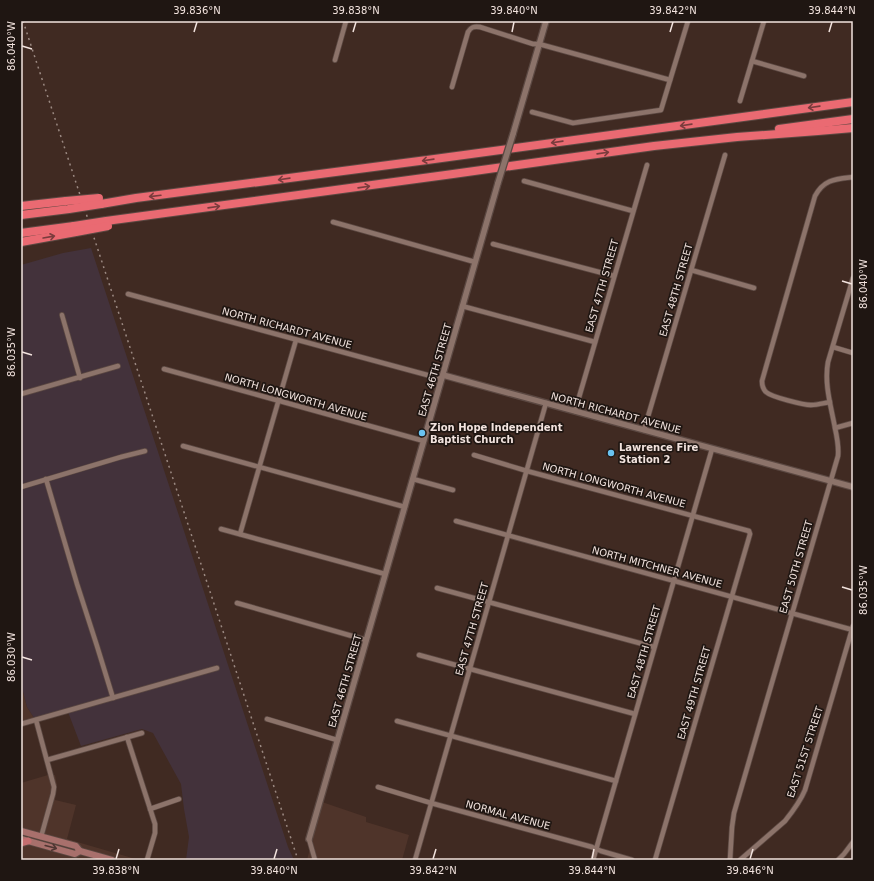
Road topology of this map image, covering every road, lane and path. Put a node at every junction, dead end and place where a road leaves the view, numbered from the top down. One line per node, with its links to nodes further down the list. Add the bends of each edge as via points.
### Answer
1 (346, 21): 6 (street)
2 (546, 21): 5 (street, EAST 46TH STREET)
3 (688, 21): 9 (street)
4 (764, 21): 7 (street)
5 (539, 44): 9 (street); 10 (street, via 473,27 468,32); 30 (street, EAST 46TH STREET, bridge)
6 (335, 60)
7 (752, 61): 8 (street); 11 (street)
8 (804, 76)
9 (670, 80): 13 (street, via 661,110 573,123)
10 (452, 87)
11 (740, 101)
12 (853, 102): 21 (highway, one-way to 21, bridge, via 427,160)
13 (532, 112)
14 (853, 119): 16 (highway)
15 (853, 128): 16 (highway)
16 (737, 137): 26 (highway, one-way to 16, bridge, via 175,212 654,146)
17 (725, 155): 31 (street, EAST 48TH STREET)
18 (647, 166): 23 (street, EAST 47TH STREET)
19 (853, 177): 48 (street, via 828,182 815,196 762,378 762,385 771,396 805,404)
20 (524, 181): 23 (street)
21 (67, 205): 22 (highway); 24 (highway)
22 (21, 206)
23 (633, 211): 32 (street, EAST 47TH STREET)
24 (21, 215)
25 (333, 222): 30 (street)
26 (75, 229): 27 (highway); 28 (highway, one-way to 26)
27 (21, 233)
28 (21, 242)
29 (493, 244): 32 (street)
30 (475, 262): 36 (street, EAST 46TH STREET)
31 (691, 270): 34 (street); 53 (street, EAST 48TH STREET)
32 (614, 276): 39 (street, EAST 47TH STREET)
33 (853, 278): 40 (street, EAST 50TH STREET)
34 (754, 288)
35 (128, 294): 38 (street, NORTH RICHARDT AVENUE)
36 (462, 306): 39 (street); 44 (street, EAST 46TH STREET)
37 (62, 315): 45 (street)
38 (296, 340): 44 (street, NORTH RICHARDT AVENUE); 47 (street)
39 (595, 342): 50 (street, EAST 47TH STREET)
40 (833, 347): 41 (street); 48 (street, EAST 50TH STREET, via 826,375)
41 (853, 353)
42 (118, 366): 45 (street)
43 (164, 369): 47 (street, NORTH LONGWORTH AVENUE)
44 (442, 377): 49 (street, NORTH RICHARDT AVENUE); 54 (street, EAST 46TH STREET)
45 (80, 378): 46 (street)
46 (21, 394)
47 (278, 401): 54 (street, NORTH LONGWORTH AVENUE); 59 (street)
48 (830, 402): 52 (street, EAST 50TH STREET)
49 (546, 403): 50 (street, NORTH RICHARDT AVENUE); 60 (street, EAST 47TH STREET)
50 (575, 411): 53 (street, NORTH RICHARDT AVENUE)
51 (853, 424): 52 (street)
52 (835, 428): 63 (street, EAST 50TH STREET, via 838,452)
53 (644, 430): 56 (street, NORTH RICHARDT AVENUE)
54 (424, 441): 62 (street, EAST 46TH STREET)
55 (183, 446): 59 (street)
56 (712, 449): 63 (street, NORTH RICHARDT AVENUE); 68 (street, EAST 48TH STREET)
57 (145, 451): 61 (street)
58 (474, 455): 60 (street, NORTH LONGWORTH AVENUE)
59 (259, 467): 67 (street); 72 (street)
60 (527, 471): 68 (street, NORTH LONGWORTH AVENUE); 73 (street, EAST 47TH STREET)
61 (46, 479): 64 (street); 87 (street)
62 (413, 479): 66 (street); 67 (street, EAST 46TH STREET)
63 (830, 481): 65 (street, NORTH RICHARDT AVENUE); 80 (street, EAST 50TH STREET)
64 (21, 487)
65 (853, 487)
66 (453, 490)
67 (405, 507): 74 (street, EAST 46TH STREET)
68 (692, 516): 71 (street, NORTH LONGWORTH AVENUE); 75 (street, EAST 48TH STREET)
69 (456, 521): 73 (street, NORTH MITCHNER AVENUE)
70 (221, 528): 72 (street)
71 (749, 531): 77 (street, EAST 49TH STREET)
72 (240, 534): 74 (street)
73 (508, 536): 75 (street, NORTH MITCHNER AVENUE); 78 (street, EAST 47TH STREET)
74 (385, 574): 82 (street, EAST 46TH STREET)
75 (674, 581): 77 (street, NORTH MITCHNER AVENUE); 83 (street, EAST 48TH STREET)
76 (436, 588): 78 (street)
77 (732, 597): 80 (street, NORTH MITCHNER AVENUE); 116 (street, EAST 49TH STREET)
78 (489, 603): 83 (street); 86 (street, EAST 47TH STREET)
79 (237, 604): 82 (street)
80 (792, 614): 81 (street, NORTH MITCHNER AVENUE); 117 (street, EAST 50TH STREET, via 734,814)
81 (853, 629): 118 (street, EAST 51ST STREET, via 800,802 785,821)
82 (366, 640): 96 (street, EAST 46TH STREET)
83 (654, 647): 88 (street, EAST 48TH STREET)
84 (419, 655): 86 (street)
85 (217, 668): 87 (street)
86 (470, 669): 88 (street); 94 (street, EAST 47TH STREET)
87 (113, 698): 90 (street)
88 (635, 714): 98 (street, EAST 48TH STREET)
89 (267, 719): 96 (street)
90 (36, 720): 92 (street); 97 (street)
91 (397, 721): 94 (street)
92 (21, 724)
93 (142, 733): 95 (street)
94 (450, 735): 98 (street); 101 (street, EAST 47TH STREET)
95 (127, 737): 97 (street); 102 (street)
96 (337, 740): 105 (street, EAST 46TH STREET)
97 (47, 760): 104 (street, via 54,787)
98 (616, 781): 108 (street, EAST 48TH STREET)
99 (378, 787): 101 (street, NORMAL AVENUE)
100 (179, 799): 102 (street)
101 (431, 803): 108 (street, NORMAL AVENUE); 113 (street, EAST 47TH STREET)
102 (150, 809): 111 (street, via 155,828)
103 (21, 831): 104 (main road)
104 (41, 837): 109 (main road, via 76,846)
105 (309, 839): 112 (street)
106 (23, 841): 109 (main road, one-way to 109, via 75,854)
107 (853, 842): 119 (street)
108 (596, 849): 114 (street, EAST 48TH STREET); 115 (street, NORMAL AVENUE)
109 (80, 851): 110 (main road)
110 (112, 860)
111 (147, 860)
112 (315, 860)
113 (415, 860)
114 (593, 860)
115 (632, 860)
116 (655, 860)
117 (730, 860)
118 (740, 860)
119 (838, 860)

